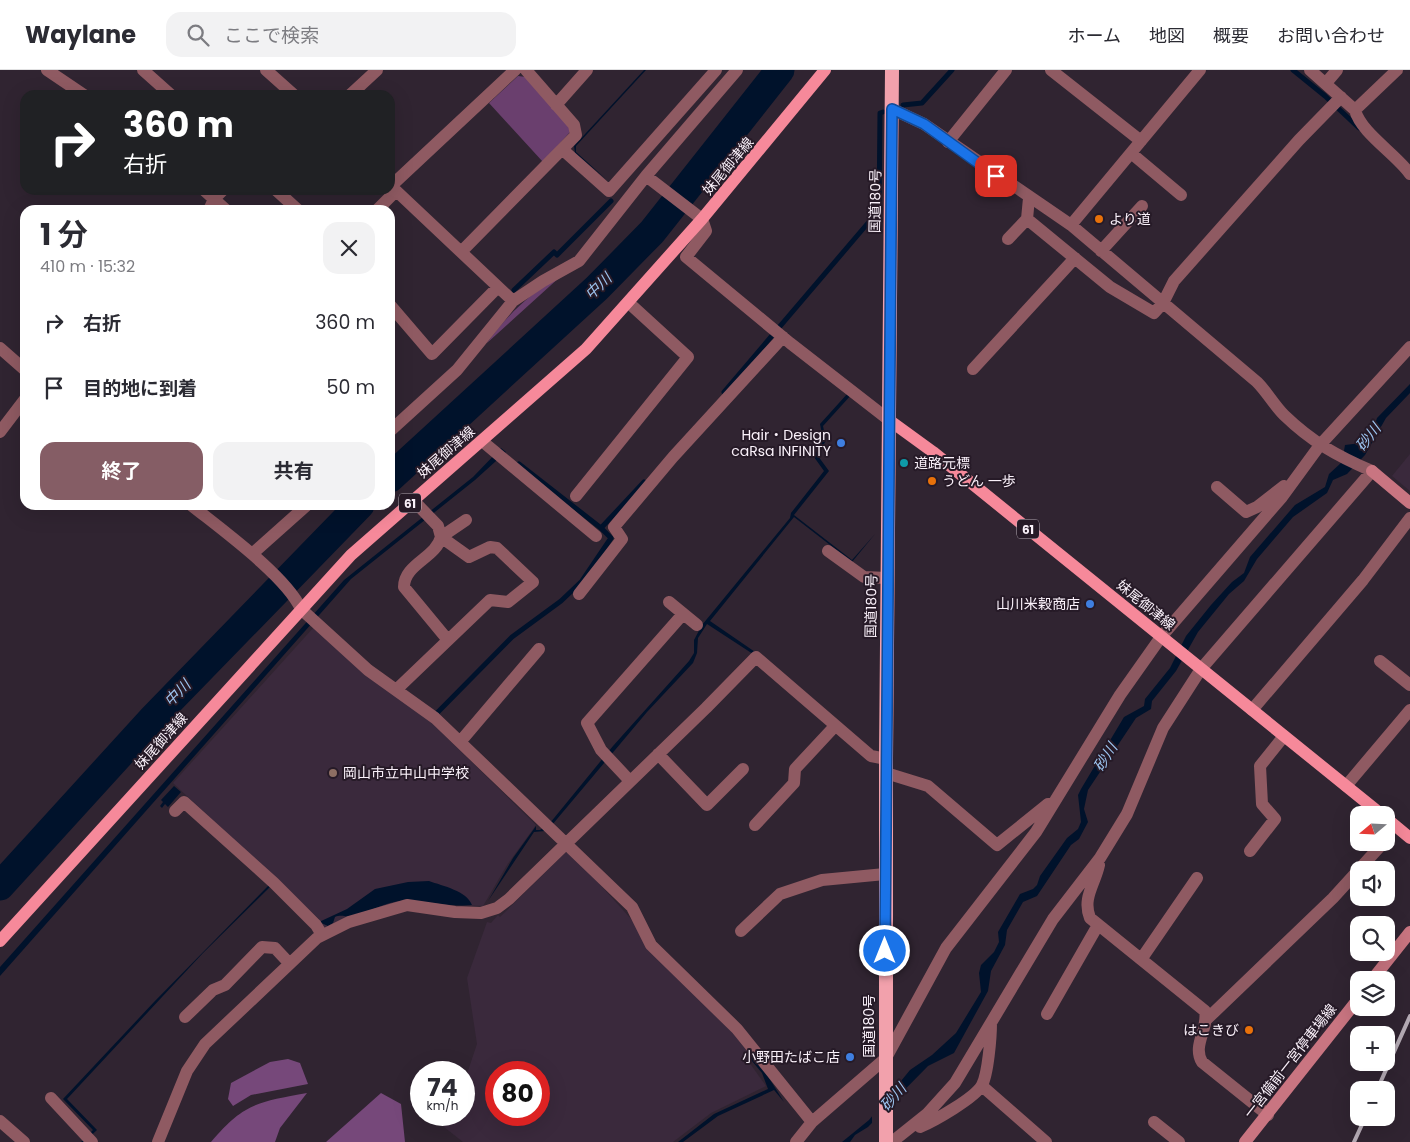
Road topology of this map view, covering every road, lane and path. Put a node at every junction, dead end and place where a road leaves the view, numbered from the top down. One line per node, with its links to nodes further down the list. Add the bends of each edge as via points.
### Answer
1 (47, 70): 19 (street)
2 (142, 70): 20 (street)
3 (266, 70): 21 (street)
4 (376, 70): 22 (street)
5 (516, 70): 33 (street)
6 (526, 70): 24 (street)
7 (587, 70): 24 (street)
8 (716, 70): 29 (street, via 609,191)
9 (736, 70): 32 (street)
10 (825, 70): 40 (main road, 妹尾御津線 / 61)
11 (892, 70): 25 (highway, 国道180号)
12 (1006, 70): 27 (street)
13 (1051, 70): 28 (street)
14 (1200, 70): 28 (street)
15 (1310, 70): 18 (street)
16 (1338, 70): 18 (street)
17 (1397, 70): 26 (street)
18 (1326, 83): 23 (street)
19 (77, 90)
20 (165, 90)
21 (287, 90)
22 (355, 90)
23 (1335, 103): 26 (street); 50 (street, via 1174,282)
24 (556, 105): 29 (street, via 574,125 576,135)
25 (892, 109): 27 (street, via 924,124); 58 (highway, 国道180号)
26 (1355, 110): 31 (street, via 1358,120)
27 (948, 142): 37 (street)
28 (1141, 142): 30 (street)
29 (563, 150): 45 (street)
30 (1131, 153): 36 (street); 42 (street)
31 (1410, 174)
32 (648, 177): 40 (street); 48 (street, via 579,261)
33 (395, 184)
34 (395, 190): 45 (street)
35 (282, 195): 38 (street)
36 (1181, 195)
37 (1029, 198): 41 (street); 42 (street)
38 (292, 205)
39 (1142, 206): 44 (street)
40 (700, 217): 49 (main road, 妹尾御津線 / 61); 52 (street, via 706,231 686,258)
41 (1026, 219): 43 (street); 46 (street)
42 (1071, 225): 44 (street)
43 (1008, 239)
44 (1101, 251): 50 (street)
45 (460, 252): 47 (street)
46 (1074, 258): 50 (street, via 1110,287 1154,313); 56 (street)
47 (498, 287): 48 (street); 51 (street, via 432,354)
48 (513, 301): 59 (street, via 457,370)
49 (628, 303): 61 (main road, 妹尾御津線 / 61, via 586,349); 66 (street, via 688,357)
50 (1163, 303): 62 (street, via 1257,382 1283,413)
51 (395, 311)
52 (779, 334): 58 (street); 78 (street, via 614,527 622,539)
53 (1410, 347): 62 (street)
54 (0, 348): 55 (street)
55 (20, 366)
56 (973, 369)
57 (20, 406): 60 (street)
58 (889, 420): 77 (highway, 国道180号); 84 (main road, 妹尾御津線 / 61)
59 (395, 426)
60 (0, 432)
61 (482, 440): 67 (main road, 妹尾御津線 / 61); 73 (street)
62 (1323, 448): 63 (street); 64 (street)
63 (1303, 468): 65 (street, via 1270,497 1246,512); 84 (street)
64 (1369, 470): 68 (main road); 87 (street)
65 (1217, 487)
66 (576, 496)
67 (413, 500): 74 (street, via 438,526); 80 (main road, 妹尾御津線 / 61)
68 (1410, 503)
69 (207, 510): 76 (street)
70 (301, 510): 76 (street)
71 (1410, 518): 90 (street, via 1363,580)
72 (466, 520): 74 (street)
73 (596, 536)
74 (441, 537): 83 (street, via 436,547 406,575 404,586); 83 (street, via 469,557 490,547 497,548 534,582 508,602 490,600)
75 (828, 551): 77 (street, via 864,577)
76 (252, 554): 80 (street)
77 (887, 578): 96 (highway, 国道180号)
78 (579, 594)
79 (668, 602): 81 (street)
80 (298, 603): 89 (street, via 368,670); 119 (main road, 妹尾御津線 / 61)
81 (683, 614): 82 (street); 99 (street, via 587,723 601,750)
82 (696, 625)
83 (447, 639): 89 (street)
84 (1164, 639): 87 (main road, 妹尾御津線 / 61); 101 (street, via 1120,695)
85 (539, 649): 94 (street)
86 (1380, 661): 88 (street)
87 (1199, 667): 90 (main road, 妹尾御津線 / 61); 112 (street, via 1163,728 1126,814)
88 (1410, 685)
89 (396, 690): 94 (street, via 435,718)
90 (1252, 710): 93 (main road, 妹尾御津線 / 61)
91 (1410, 710): 100 (street)
92 (835, 726): 95 (street, via 756,657); 96 (street, via 871,756); 104 (street, via 796,769 794,783)
93 (1284, 736): 100 (main road, 妹尾御津線 / 61); 110 (street, via 1260,766 1262,804 1275,819)
94 (460, 742): 109 (street)
95 (658, 754): 97 (street, via 707,806); 99 (street)
96 (886, 759): 98 (highway, 国道180号)
97 (743, 769)
98 (886, 774): 101 (street, via 928,786 997,845); 113 (highway, 国道180号)
99 (630, 781): 109 (street)
100 (1346, 786): 102 (main road, 妹尾御津線 / 61)
101 (1059, 794): 128 (street, via 1036,832 946,948)
102 (1371, 806)
103 (175, 811): 118 (street, via 184,802 274,883)
104 (755, 825)
105 (1395, 826): 106 (main road)
106 (1398, 828): 107 (street); 108 (main road)
107 (1395, 831)
108 (1410, 838)
109 (565, 842): 118 (street, via 497,908 481,913 407,905 349,922); 133 (street, via 632,906 651,945 738,1028)
110 (1250, 851)
111 (1376, 851): 126 (street, via 1333,898)
112 (1100, 858): 115 (street, via 1086,908); 127 (street, via 1053,919)
113 (885, 874): 116 (street, via 822,880 780,894); 128 (highway, 国道180号)
114 (1197, 878): 120 (street)
115 (1098, 925): 120 (street); 124 (street)
116 (741, 931)
117 (1410, 932): 122 (main road)
118 (322, 935): 121 (street)
119 (0, 941)
120 (1142, 958): 126 (street, via 1205,1012)
121 (289, 963): 125 (street, via 275,948 262,947 226,984 213,990); 139 (street, via 205,1044 187,1071)
122 (1379, 971)
123 (1350, 1010): 131 (main road, 一宮備前一宮停車場線)
124 (1046, 1014)
125 (185, 1017)
126 (1207, 1018): 131 (street, via 1198,1048 1202,1062)
127 (992, 1021): 129 (street); 135 (street, via 948,1093)
128 (886, 1058): 133 (street); 136 (highway, 国道180号)
129 (982, 1086): 135 (street, via 951,1111); 141 (street)
130 (51, 1098): 138 (street)
131 (1268, 1115): 143 (main road, 一宮備前一宮停車場線)
132 (0, 1121): 137 (street)
133 (812, 1122): 140 (street)
134 (1154, 1122): 142 (street)
135 (905, 1133): 136 (street)
136 (888, 1140)
137 (24, 1142)
138 (92, 1142)
139 (158, 1142)
140 (796, 1142)
141 (1046, 1142)
142 (1179, 1142)
143 (1245, 1142)

